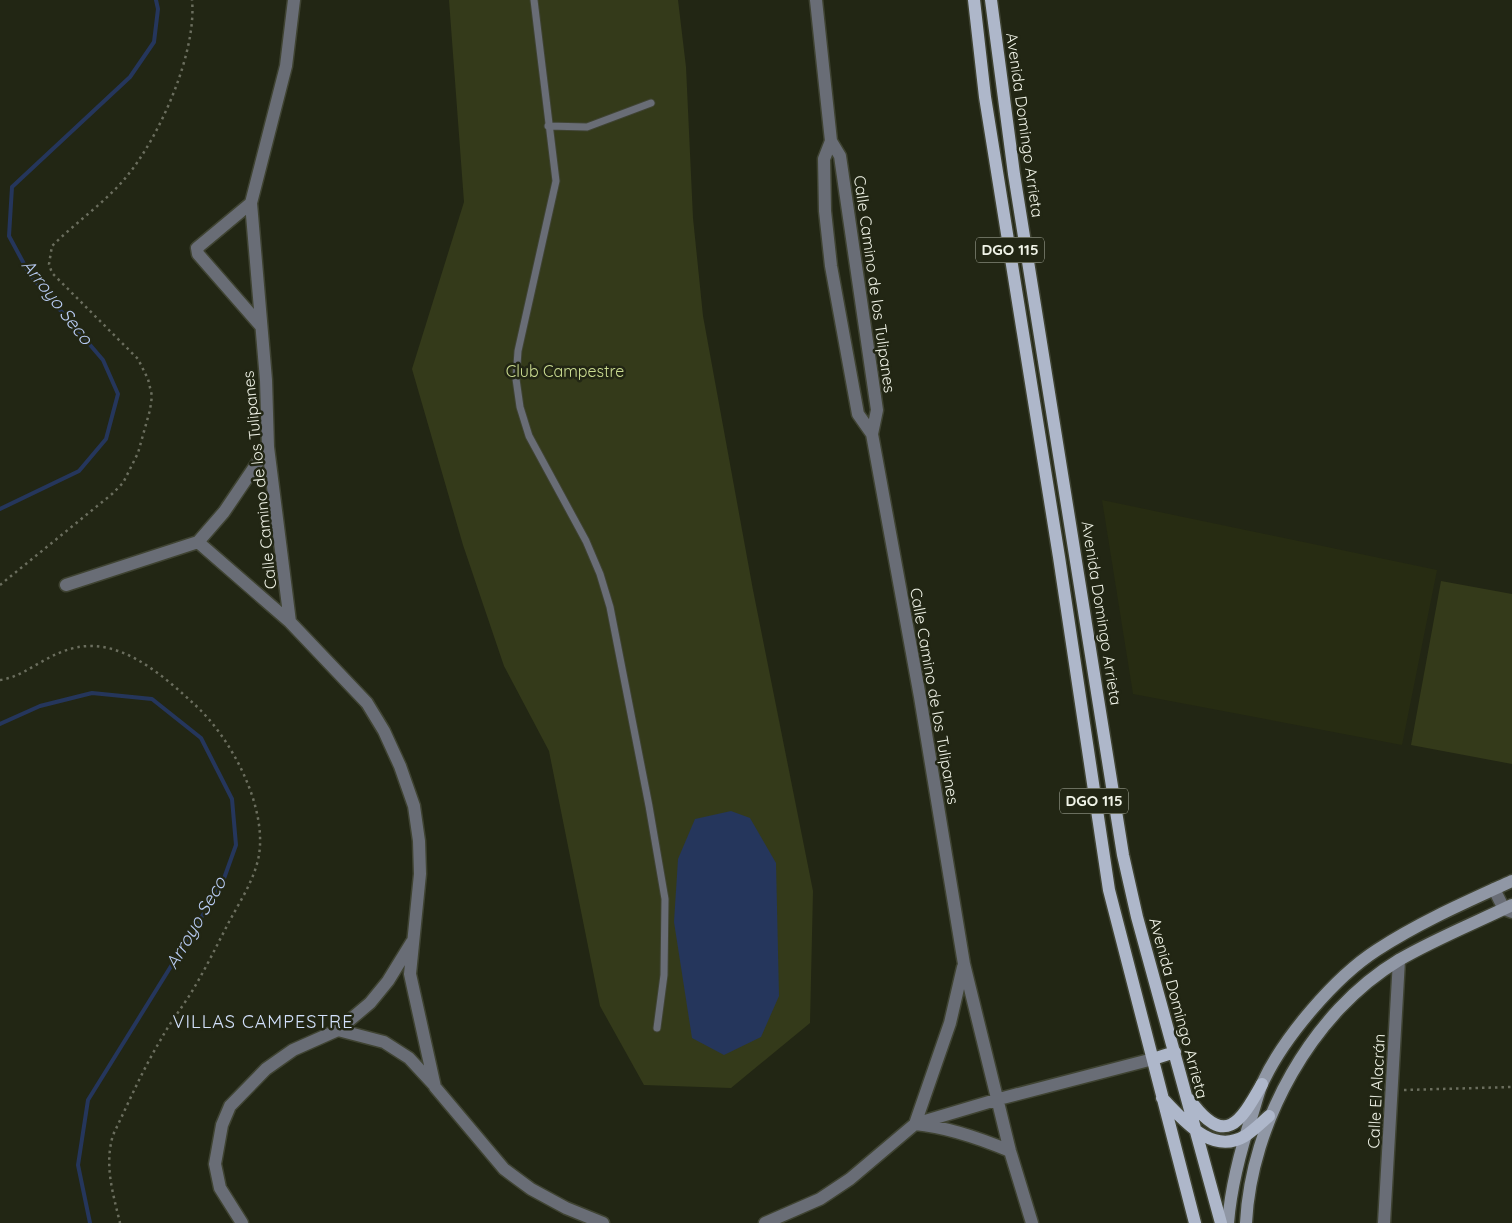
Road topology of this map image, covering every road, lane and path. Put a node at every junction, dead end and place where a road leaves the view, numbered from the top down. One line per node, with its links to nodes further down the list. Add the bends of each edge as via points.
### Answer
1 (192, 0): 19 (path, via 190,43 184,67 142,155 127,176 52,246 49,255 52,273 138,359 148,379 152,396 138,453 123,483 112,494)
2 (294, 0): 12 (street, Calle Camino de los Tulipanes, via 286,66)
3 (534, 0): 10 (lane)
4 (816, 0): 11 (street, Calle Camino de los Tulipanes)
5 (974, 0): 8 (main road, Avenida Domingo Arrieta / DGO 115)
6 (992, 0): 7 (main road, Avenida Domingo Arrieta / DGO 115)
7 (1002, 95): 8 (main road); 17 (main road, Avenida Domingo Arrieta / DGO 115)
8 (985, 97): 18 (main road, Avenida Domingo Arrieta / DGO 115)
9 (651, 103): 10 (lane, via 587,127)
10 (548, 126): 29 (lane, via 555,168 555,193 518,351 516,379 529,436 586,542 610,607 665,899 664,975)
11 (831, 141): 14 (street, Calle Camino de los Tulipanes, via 840,156 877,410); 14 (street, Calle Camino de los Tulipanes, via 824,159 830,266 858,414)
12 (251, 203): 13 (street, Calle Camino de los Tulipanes); 13 (street, via 197,248 198,254)
13 (260, 325): 15 (street, Calle Camino de los Tulipanes)
14 (872, 434): 28 (street, Calle Camino de los Tulipanes)
15 (268, 447): 16 (street, via 224,512); 21 (street, Calle Camino de los Tulipanes)
16 (198, 542): 20 (street); 21 (street)
17 (1076, 554): 18 (main road); 31 (main road, Avenida Domingo Arrieta / DGO 115, via 1123,854)
18 (1059, 557): 32 (main road, Avenida Domingo Arrieta / DGO 115, via 1109,890)
19 (0, 585)
20 (66, 585)
21 (290, 622): 26 (street, via 367,703 400,766 414,806 420,840)
22 (0, 680): 45 (path, via 66,650 91,646 123,654 176,688 214,724 237,763 254,803 259,826 259,854 251,880 191,992 159,1041 112,1135 108,1165)
23 (1512, 881): 24 (main road)
24 (1494, 889): 25 (street); 33 (main road, via 1413,928 1376,951 1344,977 1300,1026)
25 (1509, 909): 27 (main road)
26 (413, 940): 30 (street, via 370,1003); 34 (street, via 410,974)
27 (1399, 960): 36 (street, Calle El Alacrán); 40 (main road, via 1347,1000 1324,1026)
28 (964, 964): 39 (street, Calle Camino de los Tulipanes); 41 (street, Calle Camino de los Tulipanes, via 950,1023)
29 (657, 1028)
30 (338, 1030): 34 (street, via 384,1042 409,1058); 46 (street, via 293,1050 266,1069 230,1106 222,1125 215,1164 220,1188)
31 (1175, 1052): 32 (main road); 37 (main road, Avenida Domingo Arrieta / DGO 115)
32 (1153, 1059): 38 (main road, Avenida Domingo Arrieta / DGO 115); 39 (street)
33 (1262, 1084): 37 (main road, via 1246,1114 1231,1125 1218,1126 1208,1121); 43 (main road)
34 (435, 1086): 47 (street, via 504,1169 531,1189)
35 (1512, 1087): 36 (path)
36 (1393, 1091): 54 (street, Calle El Alacrán)
37 (1185, 1094): 42 (main road, Avenida Domingo Arrieta / DGO 115)
38 (1162, 1098): 42 (main road); 50 (main road, Avenida Domingo Arrieta / DGO 115)
39 (999, 1099): 41 (street); 44 (street, Calle Camino de los Tulipanes)
40 (1269, 1116): 43 (main road); 53 (main road, via 1253,1174)
41 (915, 1124): 44 (street, via 940,1126); 48 (street, via 850,1179 820,1199)
42 (1196, 1131): 43 (main road, via 1218,1142); 51 (main road, Avenida Domingo Arrieta / DGO 115)
43 (1245, 1136): 52 (main road, via 1236,1168)
44 (1010, 1151): 49 (street, Calle Camino de los Tulipanes)
45 (120, 1223)
46 (242, 1223)
47 (603, 1223)
48 (765, 1223)
49 (1032, 1223)
50 (1195, 1223)
51 (1221, 1223)
52 (1228, 1223)
53 (1246, 1223)
54 (1384, 1223)

